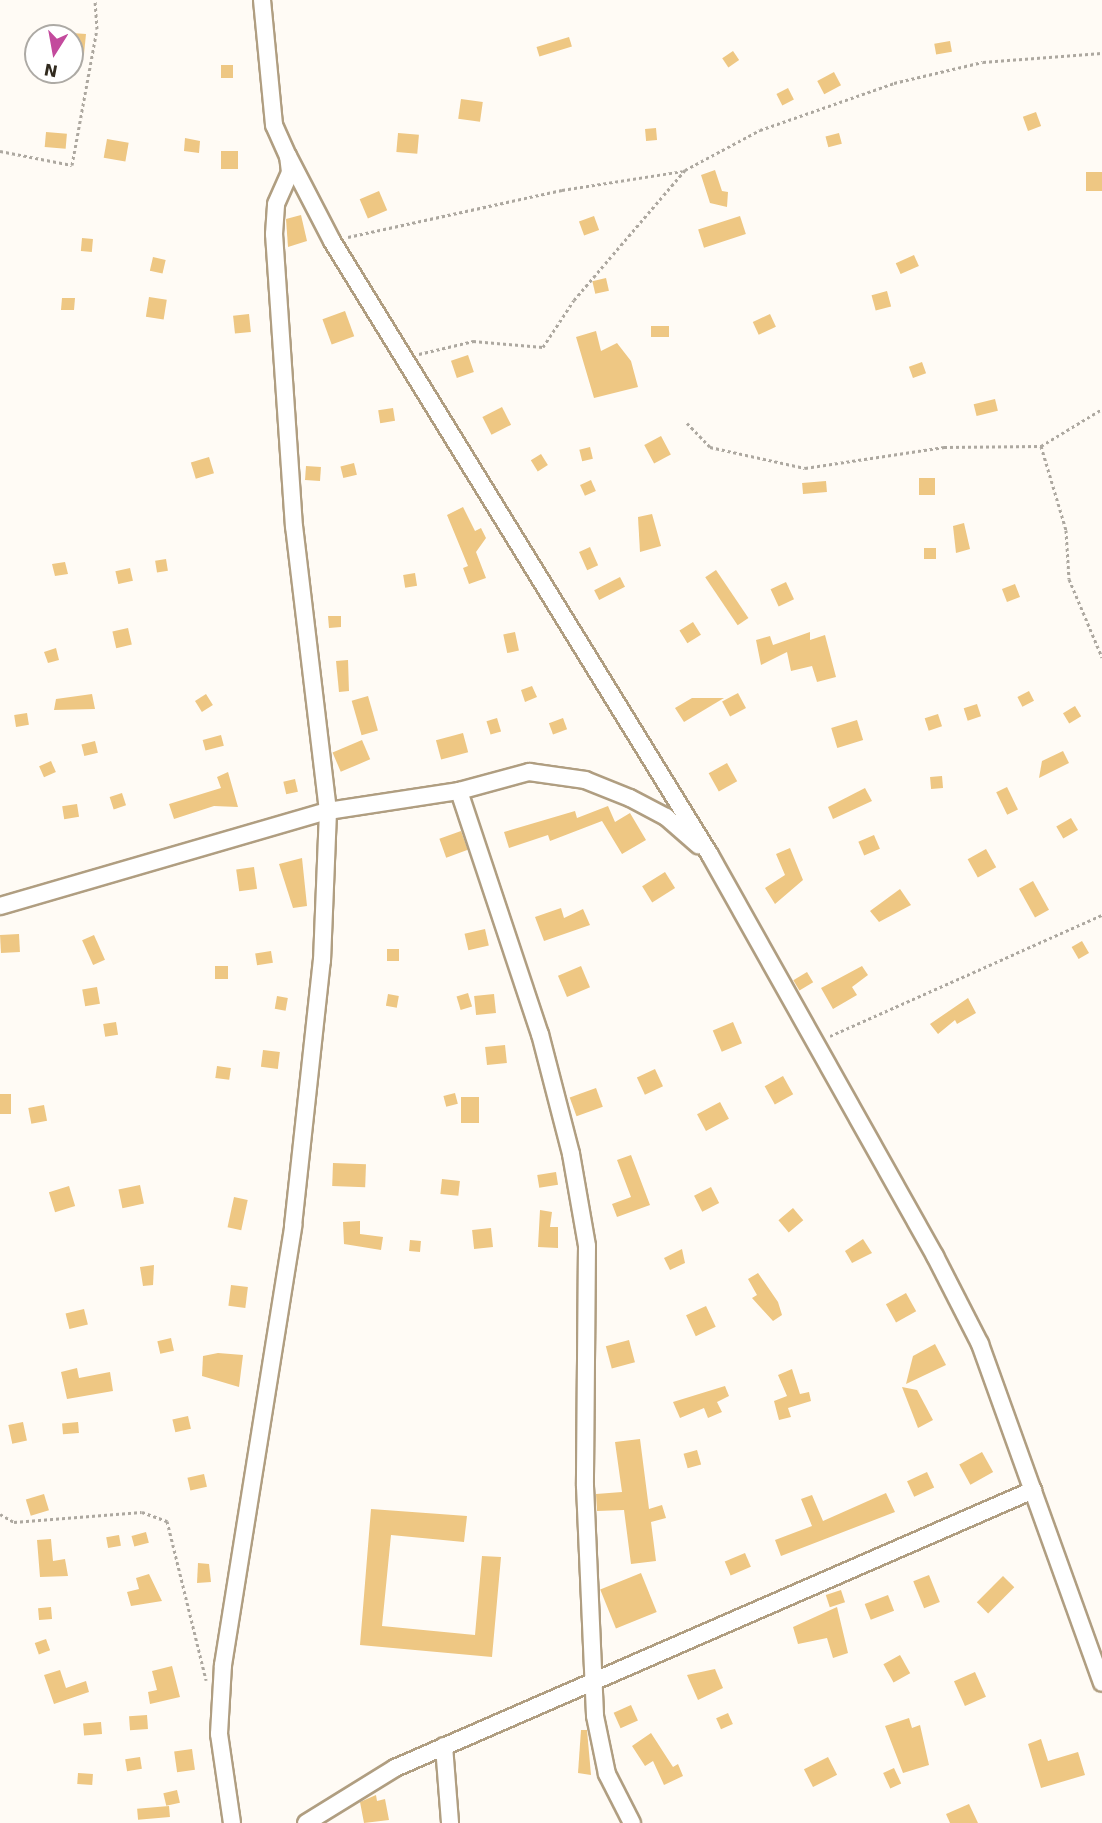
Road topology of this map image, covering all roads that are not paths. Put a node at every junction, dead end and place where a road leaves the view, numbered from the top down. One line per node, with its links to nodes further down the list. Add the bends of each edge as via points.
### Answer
1 (262, 0): 2 (street, via 271,105)
2 (288, 156): 4 (street, via 290,172 276,204 274,234 294,527); 5 (street, via 332,241)
3 (459, 791): 4 (street); 5 (street, via 530,772 585,780 666,817); 9 (street, via 537,1024 571,1154 587,1246 585,1486)
4 (328, 811): 6 (street); 11 (street, via 322,961 293,1226 223,1665 219,1734)
5 (710, 855): 7 (street, via 818,1041 980,1344)
6 (0, 906)
7 (1033, 1490): 8 (street); 9 (street)
8 (1102, 1683)
9 (593, 1684): 10 (street); 14 (street, via 607,1774)
10 (444, 1746): 12 (street, via 395,1768); 13 (street)
11 (232, 1823)
12 (306, 1823)
13 (450, 1823)
14 (632, 1823)

